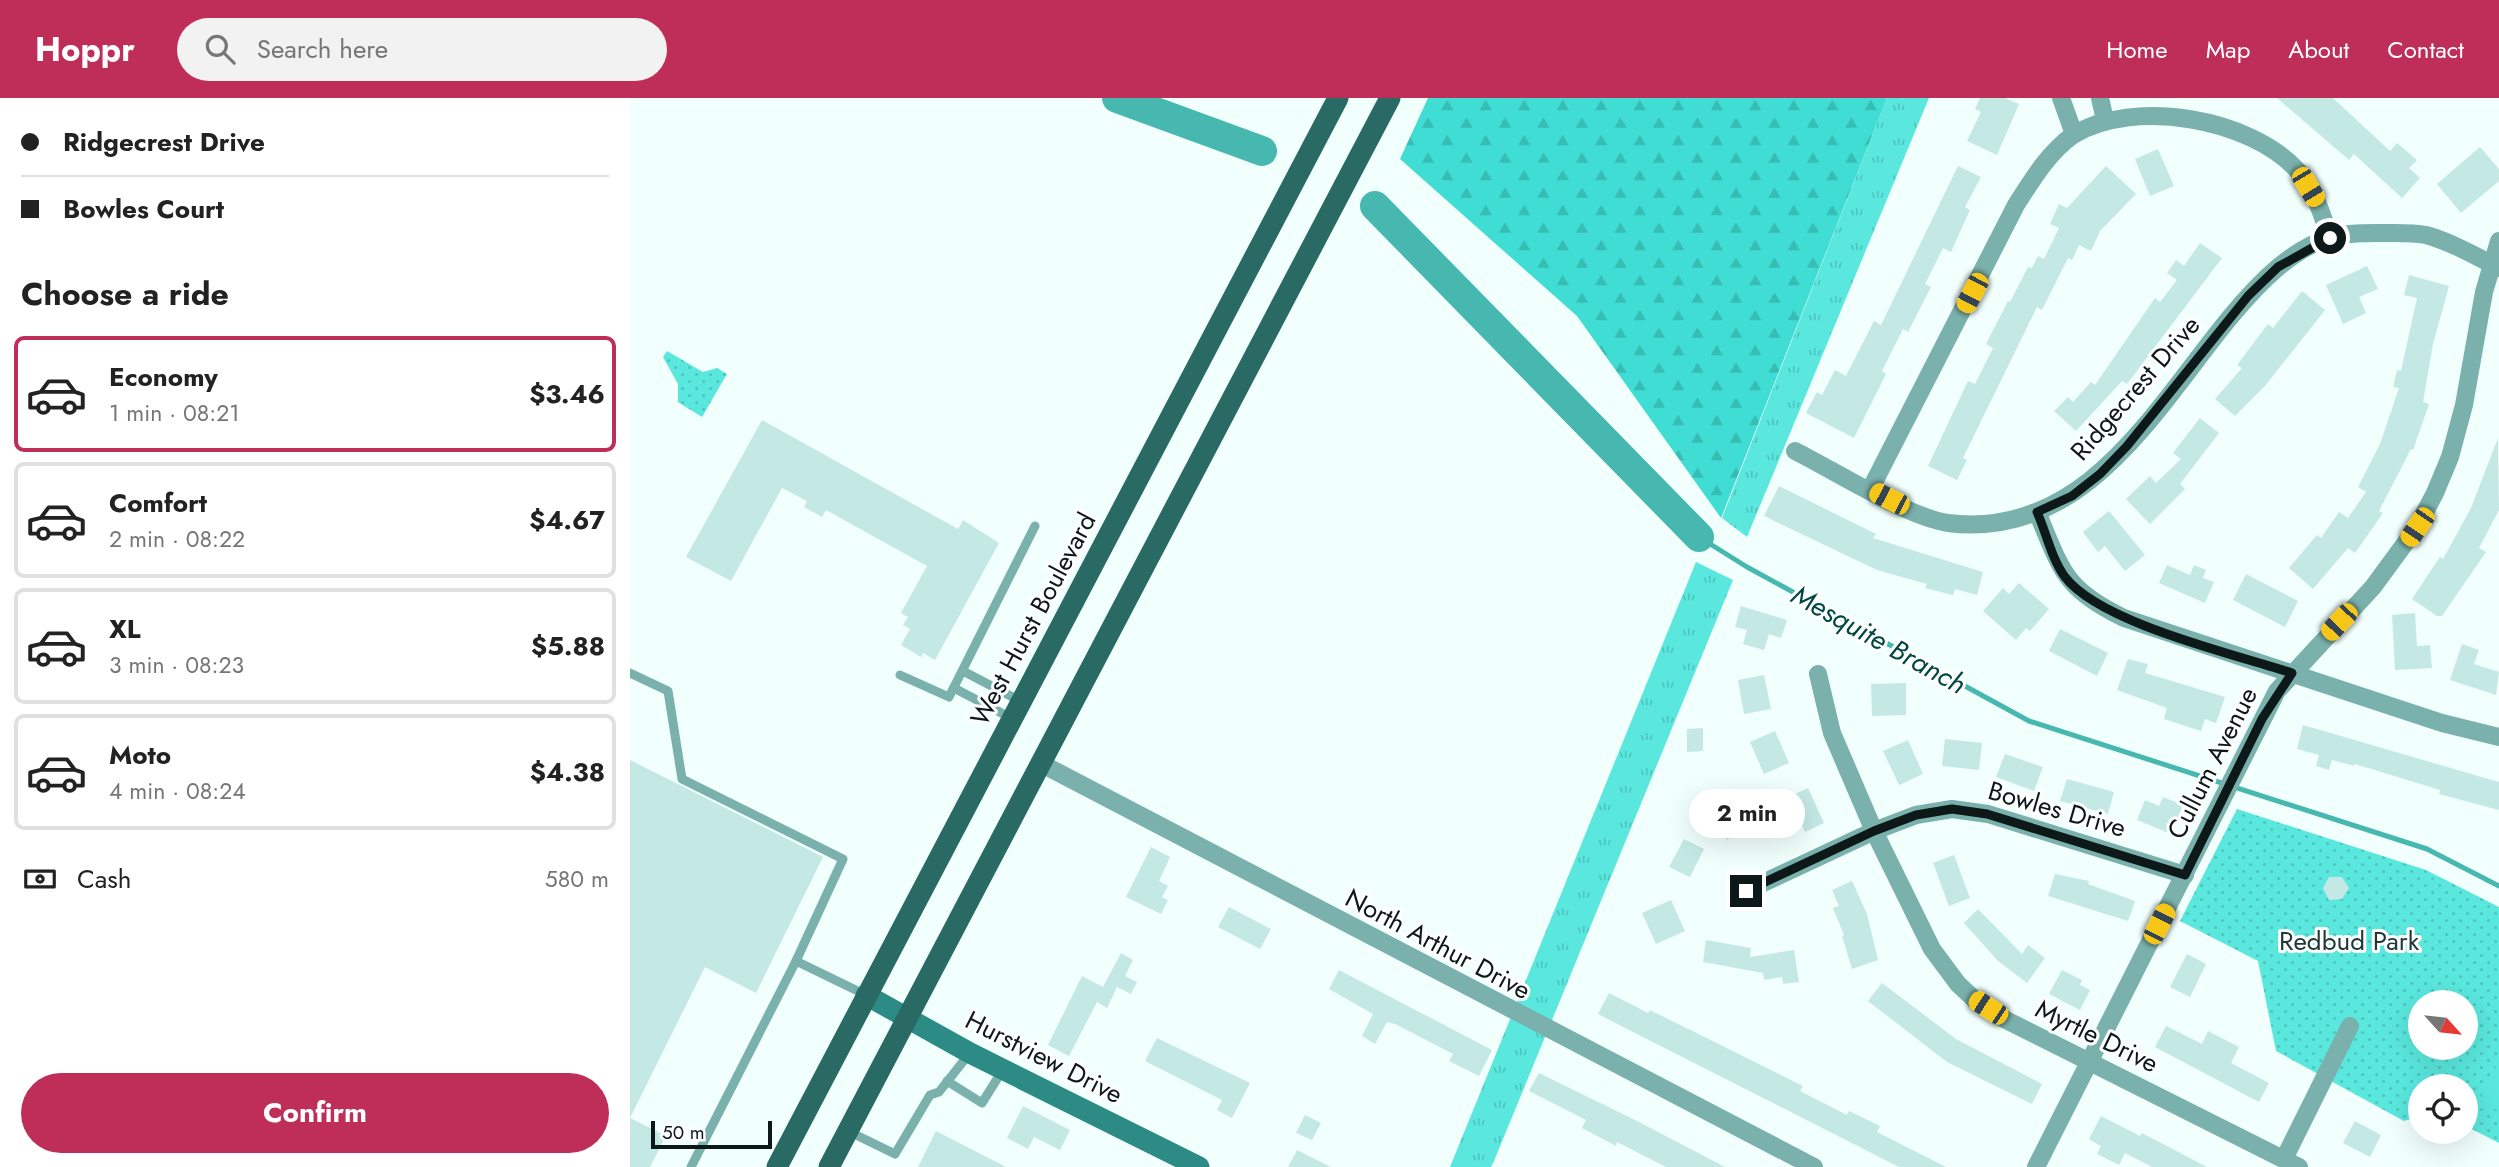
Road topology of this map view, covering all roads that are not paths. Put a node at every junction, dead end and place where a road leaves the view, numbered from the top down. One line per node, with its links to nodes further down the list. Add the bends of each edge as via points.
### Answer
1 (1338, 98): 20 (main road, West Hurst Boulevard)
2 (1390, 98): 22 (main road)
3 (2061, 98): 6 (street)
4 (2100, 98): 5 (street)
5 (2105, 120): 6 (street); 7 (street, via 2158,112 2189,116 2215,122 2271,148 2299,171 2318,203)
6 (2074, 134): 11 (street, via 2040,168 2016,205)
7 (2330, 238): 9 (street, Ridgecrest Drive, via 2360,233 2425,235); 12 (street, Ridgecrest Drive, via 2278,267 2248,296 2100,474 2072,496)
8 (2499, 241): 9 (street, Cullum Avenue)
9 (2495, 266): 16 (street, Cullum Avenue, via 2464,405 2435,493 2417,527 2373,587)
10 (1795, 451): 11 (street, Ridgecrest Drive)
11 (1870, 489): 12 (street, Ridgecrest Drive, via 1919,515 1947,523 1982,524)
12 (2037, 512): 16 (street, via 2063,574 2096,605)
13 (1035, 526): 14 (lane)
14 (962, 671): 19 (lane); 20 (lane)
15 (630, 673): 26 (lane, via 668,691 682,779 843,859)
16 (2292, 673): 21 (street); 24 (street, Cullum Avenue, via 2277,691)
17 (1818, 674): 23 (street, Myrtle Drive, via 1832,733)
18 (900, 675): 19 (lane, via 949,697)
19 (954, 688): 20 (lane)
20 (1017, 710): 27 (main road, West Hurst Boulevard)
21 (2499, 737)
22 (1040, 763): 28 (main road); 40 (street, North Arthur Drive)
23 (1874, 831): 24 (street, Bowles Drive, via 1916,815 1952,809 1976,812); 25 (street, Bowles Drive); 31 (street, Myrtle Drive, via 1931,949 1958,984 2002,1018)
24 (2185, 875): 31 (street, Cullum Avenue)
25 (1746, 891)
26 (796, 961): 27 (lane); 36 (lane)
27 (866, 995): 28 (street, Hurstview Drive); 37 (main road, West Hurst Boulevard)
28 (908, 1017): 30 (street, Hurstview Drive); 34 (main road)
29 (2350, 1026): 35 (street)
30 (970, 1053): 32 (street, Hurstview Drive); 33 (lane)
31 (2089, 1062): 35 (street, Myrtle Drive); 41 (street, Cullum Avenue)
32 (1003, 1069): 33 (lane, via 982,1103); 39 (street, Hurstview Drive)
33 (947, 1081): 34 (lane, via 930,1095 895,1154)
34 (850, 1132): 38 (main road)
35 (2291, 1163)
36 (691, 1167)
37 (777, 1167)
38 (829, 1167)
39 (1199, 1167)
40 (1814, 1167)
41 (2036, 1167)

